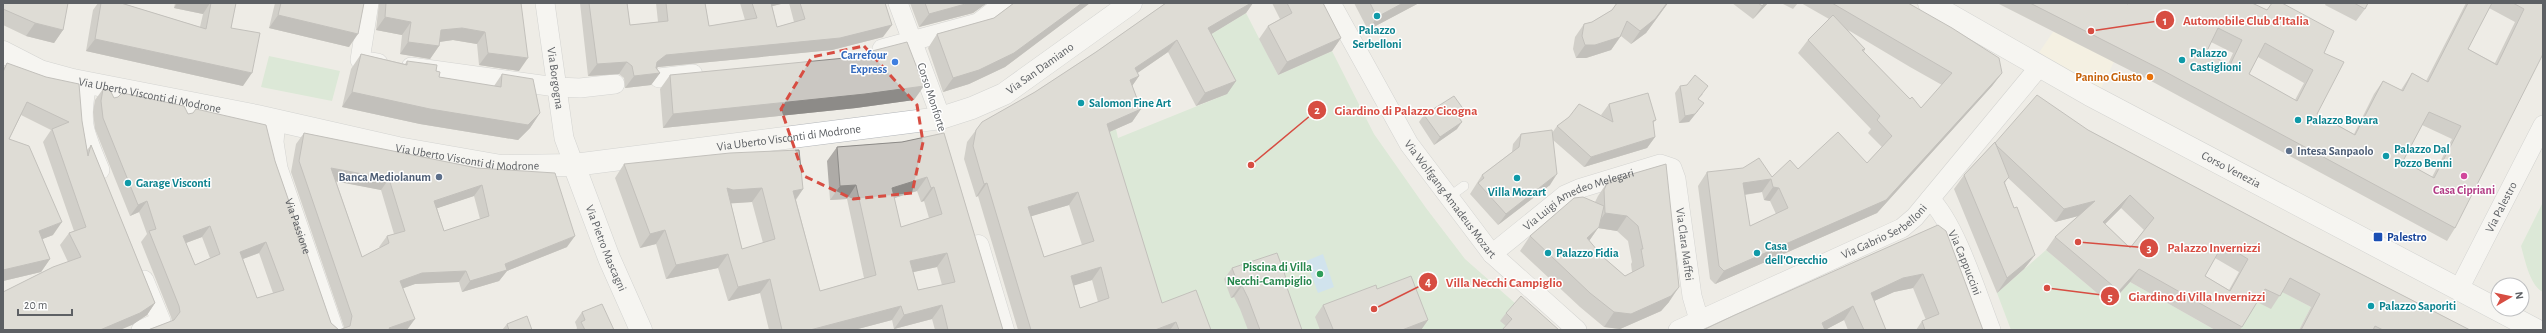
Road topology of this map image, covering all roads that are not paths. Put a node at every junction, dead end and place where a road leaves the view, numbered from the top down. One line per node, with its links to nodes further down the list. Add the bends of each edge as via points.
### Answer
1 (369, 3): 16 (street, via 360,60)
2 (544, 3): 16 (street, Via Borgogna)
3 (898, 3): 8 (street, Corso Monforte)
4 (1004, 3): 8 (street, via 978,22)
5 (1130, 3): 17 (street, Via San Damiano, via 1004,94)
6 (1331, 3): 26 (street, Via Wolfgang Amadeus Mozart, via 1409,144 1456,191)
7 (1929, 3): 11 (street, Corso Venezia)
8 (912, 41): 10 (street); 17 (street, Corso Monforte)
9 (3, 52): 14 (street, Via Uberto Visconti di Modrone, via 40,71)
10 (863, 54)
11 (2040, 66): 24 (street, Via Gabrio Serbelloni); 28 (street, Corso Venezia, via 2090,95)
12 (715, 72): 13 (street)
13 (659, 78)
14 (87, 83): 18 (street, Via Uberto Visconti di Modrone, via 110,92); 23 (street, via 82,112 83,126)
15 (615, 84): 16 (street, via 576,88)
16 (556, 87): 21 (street, Via Borgogna)
17 (941, 118): 20 (street, Corso Monforte); 21 (street, Via Uberto Visconti di Modrone)
18 (276, 120): 21 (street, Via Uberto Visconti di Modrone, via 398,148 501,166); 31 (street, Via Passione, via 274,142 278,168)
19 (2543, 125): 28 (street, Via Palestro)
20 (946, 141)
21 (572, 159): 32 (street, Via Pietro Mascagni, via 608,258)
22 (1672, 168): 26 (street, Via Luigi Amedeo Melegari, via 1660,164 1565,195); 29 (street, Via Clara Maffei, via 1676,179 1692,296)
23 (108, 190)
24 (1930, 199): 29 (street, Via Gabrio Serbelloni, via 1902,228); 36 (street, Via Cappuccini, via 1944,216)
25 (971, 223): 33 (street)
26 (1492, 254): 34 (street, Via Wolfgang Amadeus Mozart)
27 (138, 263): 30 (street, via 161,321)
28 (2459, 289): 37 (street, Corso Venezia)
29 (1699, 320): 35 (street, Via Gabrio Serbelloni)
30 (141, 330)
31 (334, 330)
32 (641, 330)
33 (1003, 330)
34 (1577, 330)
35 (1678, 330)
36 (1991, 330)
37 (2536, 330)

